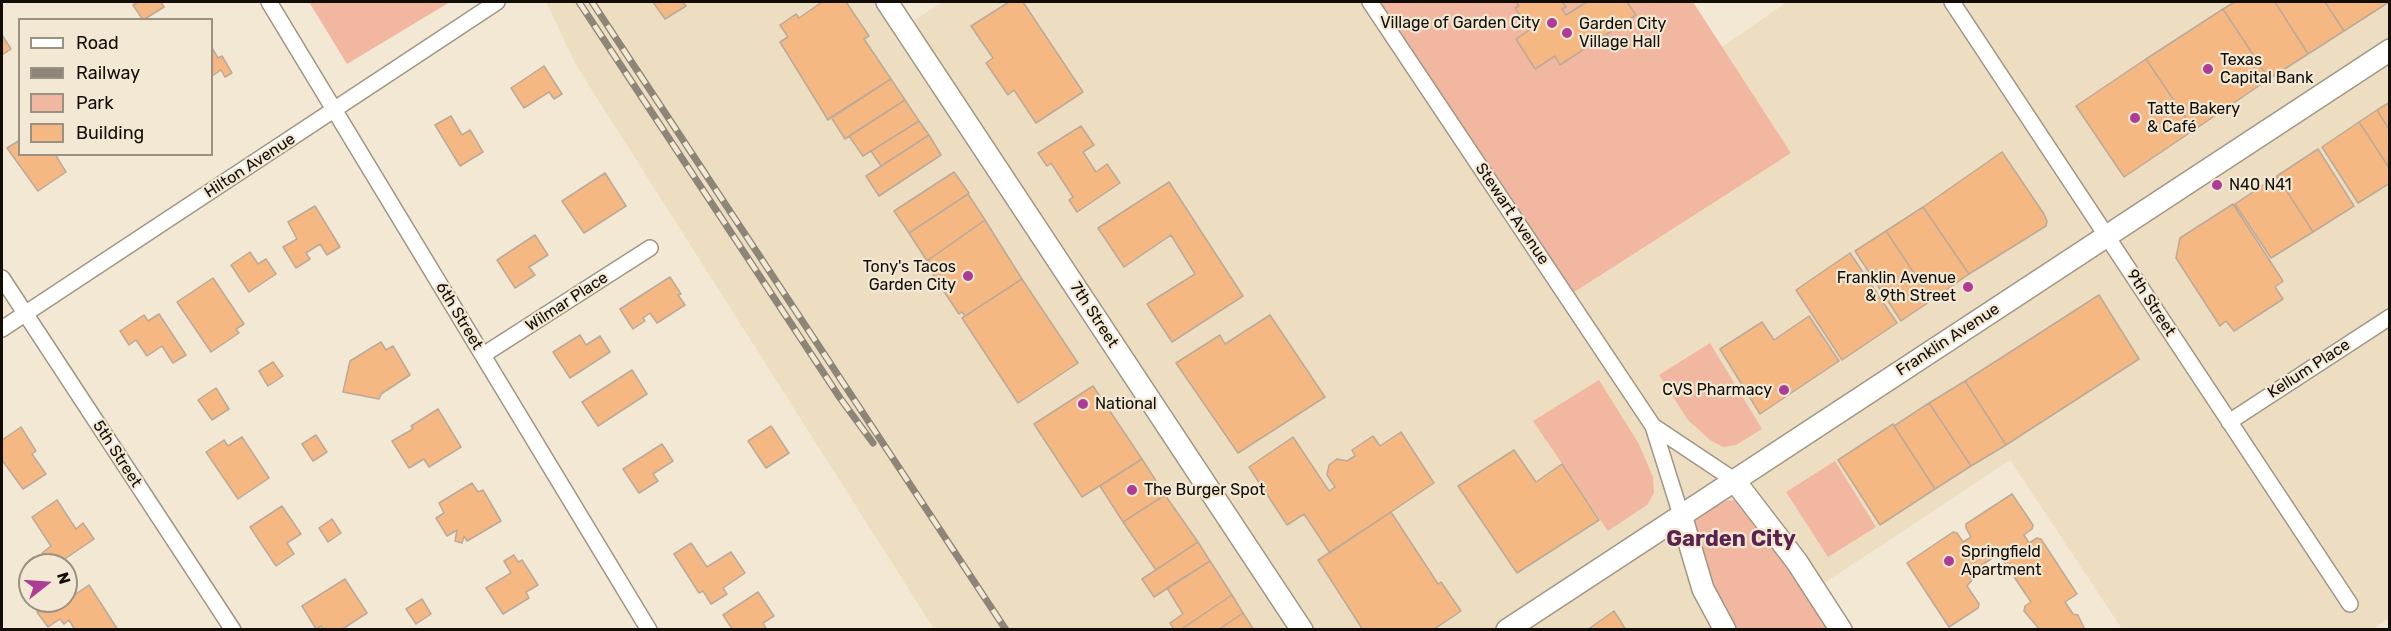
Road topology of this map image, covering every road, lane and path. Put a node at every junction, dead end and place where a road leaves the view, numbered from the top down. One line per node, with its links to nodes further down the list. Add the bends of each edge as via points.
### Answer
1 (269, 2): 7 (street, 6th Street)
2 (497, 2): 7 (street, Hilton Avenue)
3 (887, 2): 22 (main road, 7th Street)
4 (1370, 2): 16 (street, Stewart Avenue)
5 (1952, 2): 8 (street, 9th Street)
6 (2390, 50): 8 (main road, Franklin Avenue)
7 (335, 110): 11 (street, Hilton Avenue); 14 (street, 6th Street)
8 (2107, 236): 15 (street, 9th Street); 17 (main road, Franklin Avenue)
9 (650, 248): 14 (street, Wilmar Place)
10 (2, 278): 11 (street, 5th Street)
11 (25, 313): 13 (street, Hilton Avenue); 20 (street, 5th Street)
12 (2390, 317): 15 (street, Kellum Place)
13 (2, 329)
14 (483, 355): 21 (street, 6th Street)
15 (2229, 422): 19 (street, 9th Street)
16 (1653, 426): 17 (street, Stewart Avenue); 18 (street, Stewart Avenue)
17 (1734, 480): 18 (main road, Franklin Avenue); 25 (main road, Stewart Avenue, via 1797,562)
18 (1681, 515): 23 (main road, Franklin Avenue); 24 (main road, Stewart Avenue, via 1702,589)
19 (2350, 604)
20 (233, 630)
21 (650, 630)
22 (1302, 630)
23 (1507, 630)
24 (1725, 630)
25 (1841, 630)

